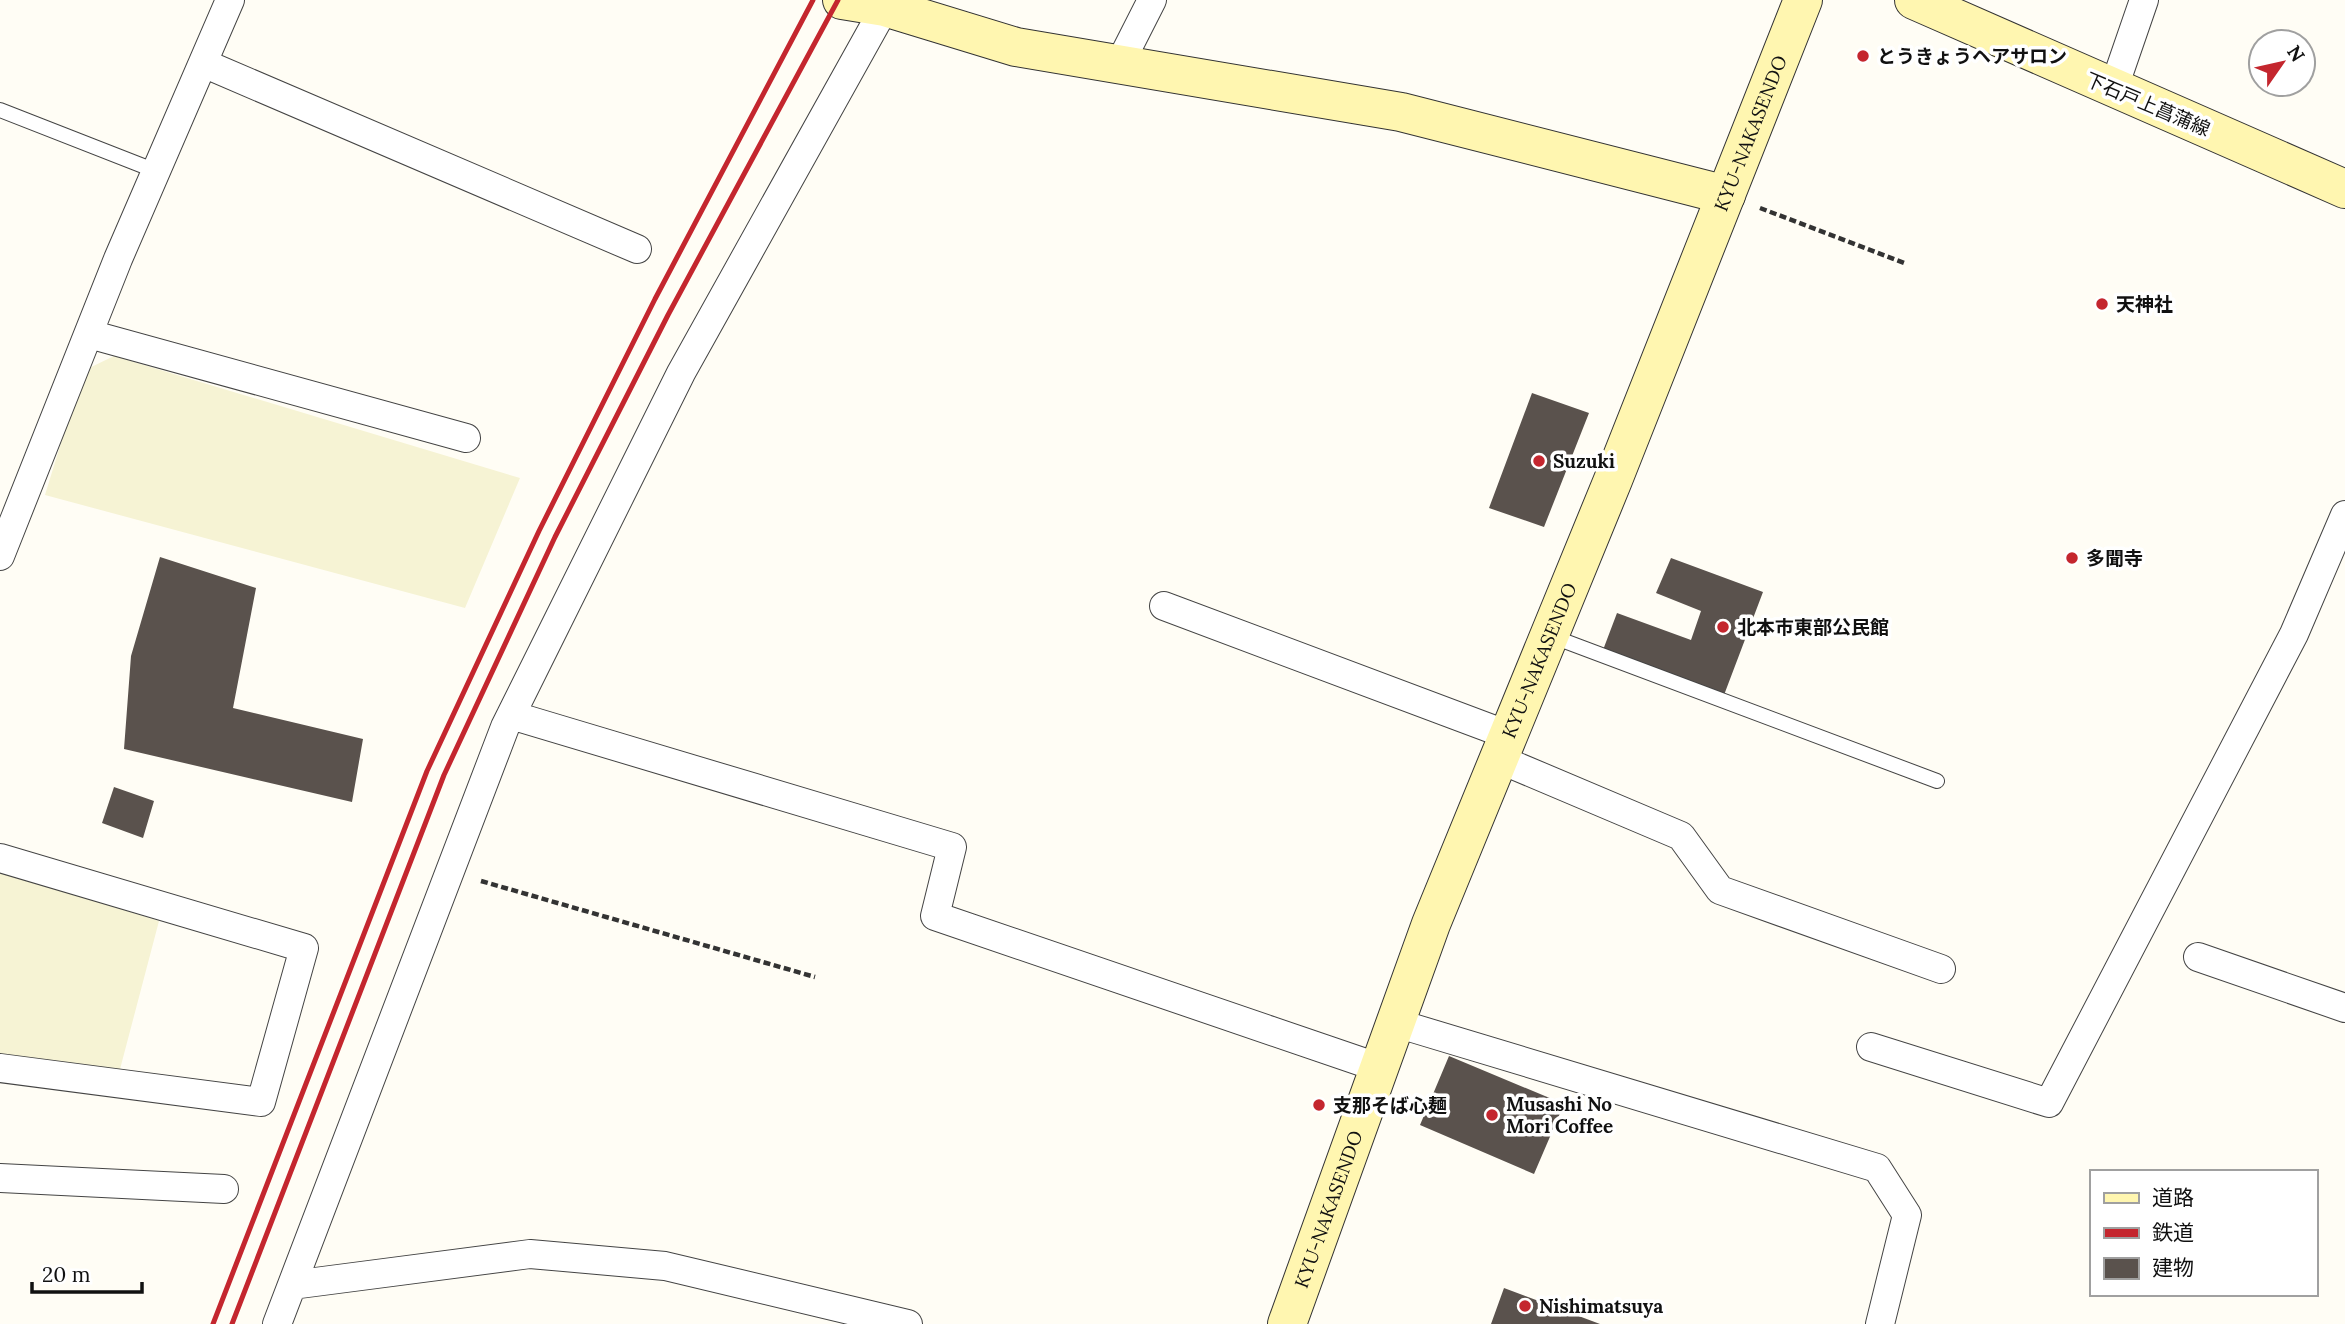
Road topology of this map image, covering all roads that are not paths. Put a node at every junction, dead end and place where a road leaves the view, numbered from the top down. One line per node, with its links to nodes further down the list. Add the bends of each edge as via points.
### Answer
1 (230, 0): 8 (street)
2 (842, 0): 7 (main road)
3 (1152, 0): 9 (street)
4 (1803, 0): 14 (main road, KYU-NAKASENDO)
5 (1914, 0): 10 (main road, 下石戸上菖蒲線)
6 (2144, 0): 10 (street)
7 (885, 7): 9 (main road, via 1016,47); 22 (street, via 681,373)
8 (203, 63): 12 (street); 15 (street)
9 (1118, 67): 14 (main road, via 1401,112)
10 (2113, 90): 13 (main road, 下石戸上菖蒲線)
11 (0, 110): 12 (lane)
12 (156, 171): 16 (street)
13 (2345, 188)
14 (1726, 195): 21 (main road, KYU-NAKASENDO)
15 (637, 250)
16 (89, 334): 17 (street); 19 (street)
17 (466, 438)
18 (2345, 515): 30 (street, via 2294,634 2049,1103)
19 (0, 556)
20 (1164, 606): 23 (street)
21 (1549, 636): 23 (main road, KYU-NAKASENDO); 24 (lane)
22 (511, 715): 32 (street, via 952,847 935,916); 35 (street)
23 (1504, 747): 27 (street, via 1681,836 1720,890); 29 (main road, KYU-NAKASENDO)
24 (1937, 781)
25 (0, 858): 31 (street, via 304,948 261,1102)
26 (2197, 957): 28 (street)
27 (1941, 970)
28 (2345, 1008)
29 (1396, 1023): 32 (main road, KYU-NAKASENDO); 39 (street, via 1877,1168 1907,1215)
30 (1871, 1047)
31 (0, 1068)
32 (1380, 1068): 38 (main road, KYU-NAKASENDO)
33 (0, 1178): 34 (street)
34 (224, 1189)
35 (292, 1284): 36 (street); 37 (street, via 530,1254 664,1266)
36 (277, 1324)
37 (908, 1324)
38 (1287, 1324)
39 (1880, 1324)

